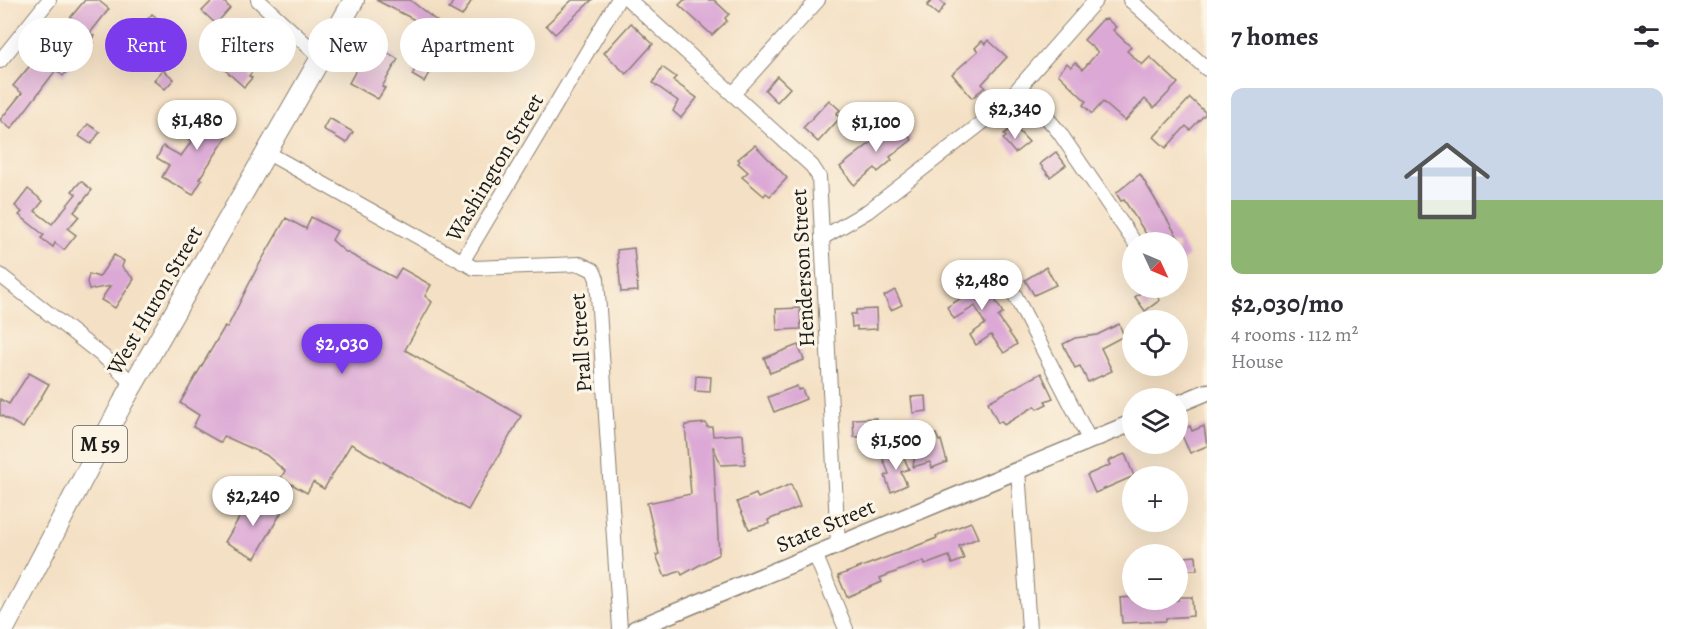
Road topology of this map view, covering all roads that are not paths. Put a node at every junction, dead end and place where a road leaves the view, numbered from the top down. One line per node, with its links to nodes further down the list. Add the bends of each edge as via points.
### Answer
1 (49, 0): 11 (street)
2 (258, 0): 10 (street)
3 (354, 0): 9 (highway, West Huron Street / M 59)
4 (618, 0): 19 (street, Washington Street)
5 (630, 0): 15 (street, Henderson Street)
6 (818, 0): 15 (street)
7 (1096, 0): 14 (street)
8 (1130, 0): 12 (street)
9 (344, 18)
10 (308, 46)
11 (0, 61)
12 (1207, 69)
13 (313, 72): 16 (highway, West Huron Street / M 59)
14 (1021, 87): 17 (street, via 1059,132); 18 (street, via 1000,109 868,211)
15 (733, 94): 18 (street, Henderson Street, via 816,171)
16 (266, 152): 19 (street, Prall Street); 22 (highway, West Huron Street / M 59)
17 (1128, 232)
18 (822, 238): 28 (street, Henderson Street)
19 (462, 262): 32 (street, Prall Street, via 474,268 580,264 590,267 596,275)
20 (0, 275): 22 (street, via 114,365)
21 (1006, 278): 26 (street)
22 (133, 385): 31 (highway, West Huron Street / M 59)
23 (1207, 392): 24 (main road)
24 (1188, 400)
25 (1122, 427): 26 (main road, State Street)
26 (1089, 441): 27 (main road, State Street)
27 (1018, 470): 28 (main road, State Street); 35 (street)
28 (838, 544): 29 (main road, State Street)
29 (815, 554): 30 (main road, State Street); 34 (street)
30 (656, 625): 33 (main road, State Street)
31 (4, 629)
32 (620, 629)
33 (635, 629)
34 (846, 629)
35 (1029, 629)

